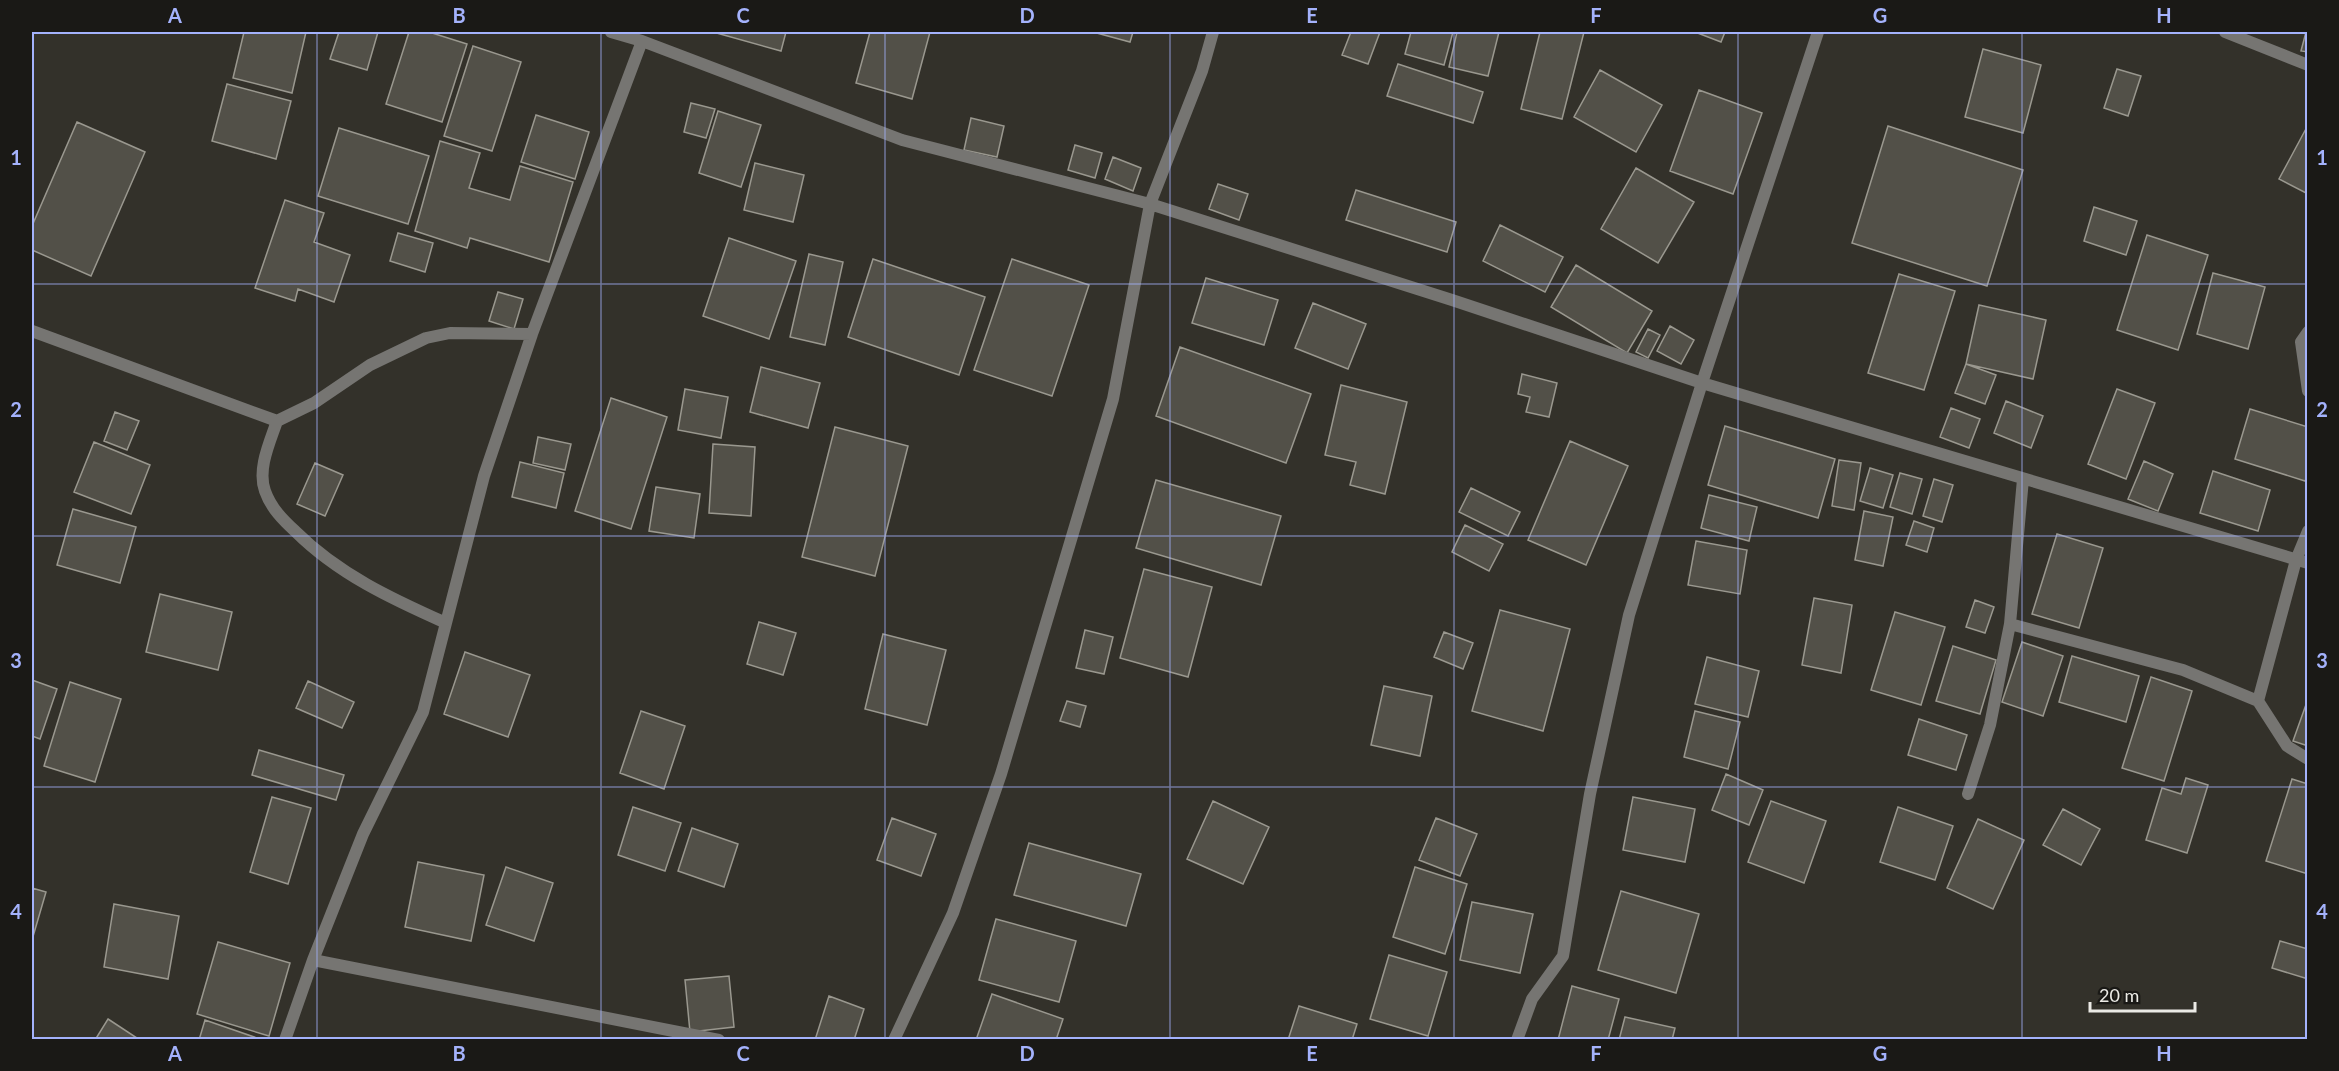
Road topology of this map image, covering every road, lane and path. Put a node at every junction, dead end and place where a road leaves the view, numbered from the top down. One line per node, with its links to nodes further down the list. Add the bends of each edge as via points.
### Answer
1 (611, 32): 5 (street)
2 (1213, 32): 7 (street, via 1202,71)
3 (1818, 32): 11 (street)
4 (2225, 32): 6 (street)
5 (642, 41): 7 (street, via 902,140); 10 (street)
6 (2307, 65)
7 (1150, 204): 11 (street); 25 (street, via 1113,399 1001,774 953,913)
8 (32, 331): 13 (street)
9 (2307, 332): 12 (street, via 2301,342)
10 (532, 334): 13 (street, via 450,333 426,338 370,365 314,403); 17 (street, via 484,476)
11 (1702, 383): 14 (street); 26 (street, via 1629,615 1590,794 1563,956 1532,999)
12 (2307, 391)
13 (277, 421): 17 (street, via 263,465 265,491 278,514 320,554 354,579)
14 (2023, 479): 16 (street); 18 (street)
15 (2307, 531): 16 (street)
16 (2302, 562): 19 (street)
17 (446, 624): 22 (street, via 423,712 363,834)
18 (2010, 624): 19 (street, via 2183,670); 21 (street, via 1990,725)
19 (2258, 701): 20 (street, via 2286,746)
20 (2307, 759)
21 (1968, 794)
22 (313, 960): 23 (street); 24 (street)
23 (285, 1040)
24 (718, 1040)
25 (894, 1040)
26 (1517, 1040)

